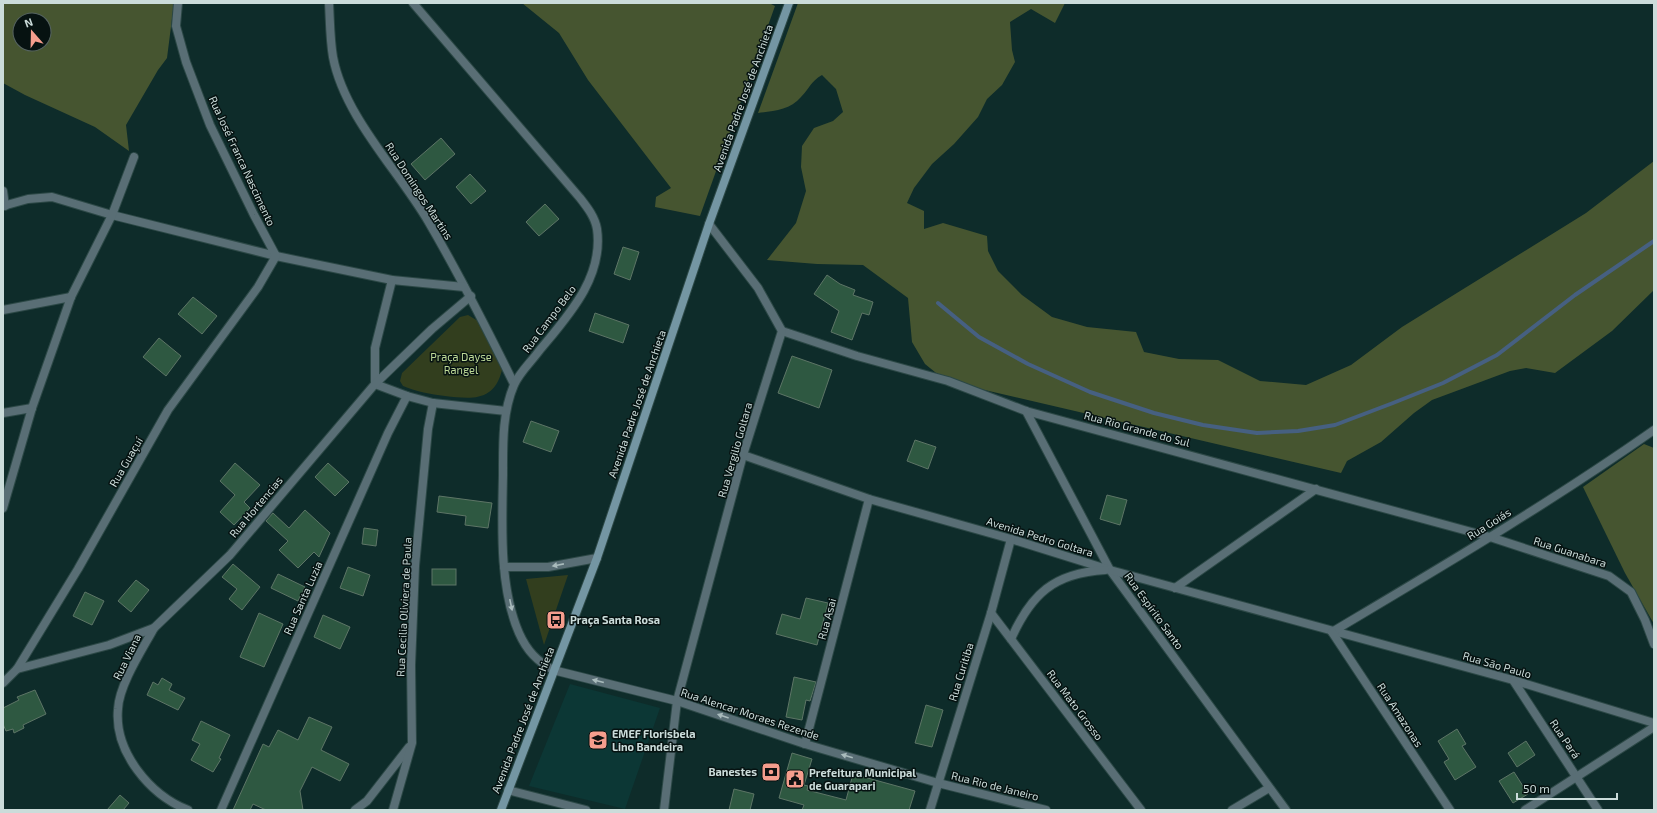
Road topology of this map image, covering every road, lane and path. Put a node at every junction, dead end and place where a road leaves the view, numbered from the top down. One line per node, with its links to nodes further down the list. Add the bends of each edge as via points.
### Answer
1 (178, 3): 10 (street, Rua José Franca Nascimento, via 176,26 186,62 210,125)
2 (329, 3): 12 (street, Rua Domingos Martins, via 333,57 352,108 427,220)
3 (413, 3): 18 (street, Rua Campo Belo, via 580,198 592,213 597,229 592,275 581,296)
4 (788, 3): 9 (main road, Avenida Padre José de Anchieta)
5 (134, 157): 8 (street)
6 (3, 192): 7 (street)
7 (4, 206): 8 (street, via 28,199 52,197)
8 (112, 216): 10 (street); 14 (street)
9 (709, 224): 16 (street, via 758,288); 32 (main road, Avenida Padre José de Anchieta)
10 (276, 256): 11 (street); 41 (street, Rua Guaçuí, via 258,287 168,410 78,569)
11 (392, 280): 12 (street); 17 (street, via 375,348)
12 (464, 287): 13 (street, Rua Domingos Martins)
13 (471, 296): 17 (street, Rua Hortencias, via 432,329); 18 (street, Rua Domingos Martins)
14 (71, 297): 15 (street); 21 (street)
15 (3, 310)
16 (782, 330): 23 (street, Rua Rio Grande do Sul, via 857,356 948,381); 26 (street, Rua Vergilio Goltara)
17 (376, 384): 19 (street); 37 (street, Rua Hortencias, via 230,555)
18 (514, 384): 22 (street, Rua Campo Belo)
19 (407, 396): 20 (street); 55 (street, Rua Santa Luzia, via 388,433)
20 (433, 403): 22 (street); 48 (street, Rua Cecilia Oliviera de Paula, via 428,429 415,566 411,665)
21 (32, 408): 24 (street); 29 (street)
22 (506, 411): 33 (street, Rua Campo Belo, via 502,500)
23 (1026, 411): 27 (street, Rua Rio Grande do Sul); 34 (street, Rua Espírito Santo)
24 (3, 414)
25 (1654, 430): 30 (street, Rua Goiás)
26 (743, 455): 28 (street, Avenida Pedro Goltara); 45 (street, Rua Vergilio Goltara)
27 (1316, 489): 30 (street, Rua Rio Grande do Sul); 35 (street)
28 (870, 499): 31 (street, Avenida Pedro Goltara); 49 (street, Rua Asai)
29 (3, 508)
30 (1490, 537): 38 (street, Rua Goiás); 40 (street, Rua Guanabara, via 1609,576 1630,592)
31 (1011, 539): 34 (street, Avenida Pedro Goltara); 36 (street, Rua Curitiba)
32 (597, 558): 33 (street, one-way to 33, via 548,567); 42 (main road, Avenida Padre José de Anchieta)
33 (504, 567): 42 (street, Rua Campo Belo, one-way to 42, via 511,608 519,633 539,662)
34 (1110, 570): 35 (street, Avenida Pedro Goltara); 39 (street, via 1084,571 1059,580 1038,595 1021,616); 52 (street, Rua Espírito Santo)
35 (1175, 588): 38 (street, Avenida Pedro Goltara)
36 (991, 613): 39 (street, Rua Mato Grosso); 51 (street, Rua Curitiba)
37 (154, 628): 41 (street, Rua Hortencias, via 109,645); 54 (street, Rua Viana, via 126,680 118,708 121,738 133,766 157,791)
38 (1332, 632): 43 (street, Rua São Paulo); 66 (street, Rua Amazonas)
39 (1011, 640): 63 (street, Rua Mato Grosso)
40 (1654, 644)
41 (17, 669): 44 (street, Rua Guaçuí)
42 (553, 670): 45 (street, Rua Alencar Moraes Rezende, one-way to 42); 53 (main road, Avenida Padre José de Anchieta)
43 (1513, 680): 46 (street, Rua São Paulo); 50 (street, Rua Pará)
44 (3, 683)
45 (677, 701): 49 (street, Rua Alencar Moraes Rezende, one-way to 45); 60 (street, Rua Vergilio Goltara)
46 (1654, 723)
47 (1654, 727): 50 (street)
48 (412, 743): 56 (street, via 367,801); 57 (street, Rua Cecilia Oliviera de Paula)
49 (805, 744): 51 (street, Rua Alencar Moraes Rezende, one-way to 49)
50 (1577, 777): 67 (street); 68 (street, Rua Pará)
51 (938, 783): 61 (street, Rua Curitiba); 62 (street, Rua Rio de Janeiro)
52 (1269, 788): 64 (street); 65 (street, Rua Espírito Santo)
53 (508, 790): 58 (main road, Avenida Padre José de Anchieta); 59 (street)
54 (188, 810)
55 (221, 810)
56 (355, 810)
57 (393, 810)
58 (501, 810)
59 (586, 810)
60 (664, 810)
61 (930, 810)
62 (1046, 810)
63 (1140, 810)
64 (1232, 810)
65 (1286, 810)
66 (1450, 810)
67 (1525, 810)
68 (1598, 810)

